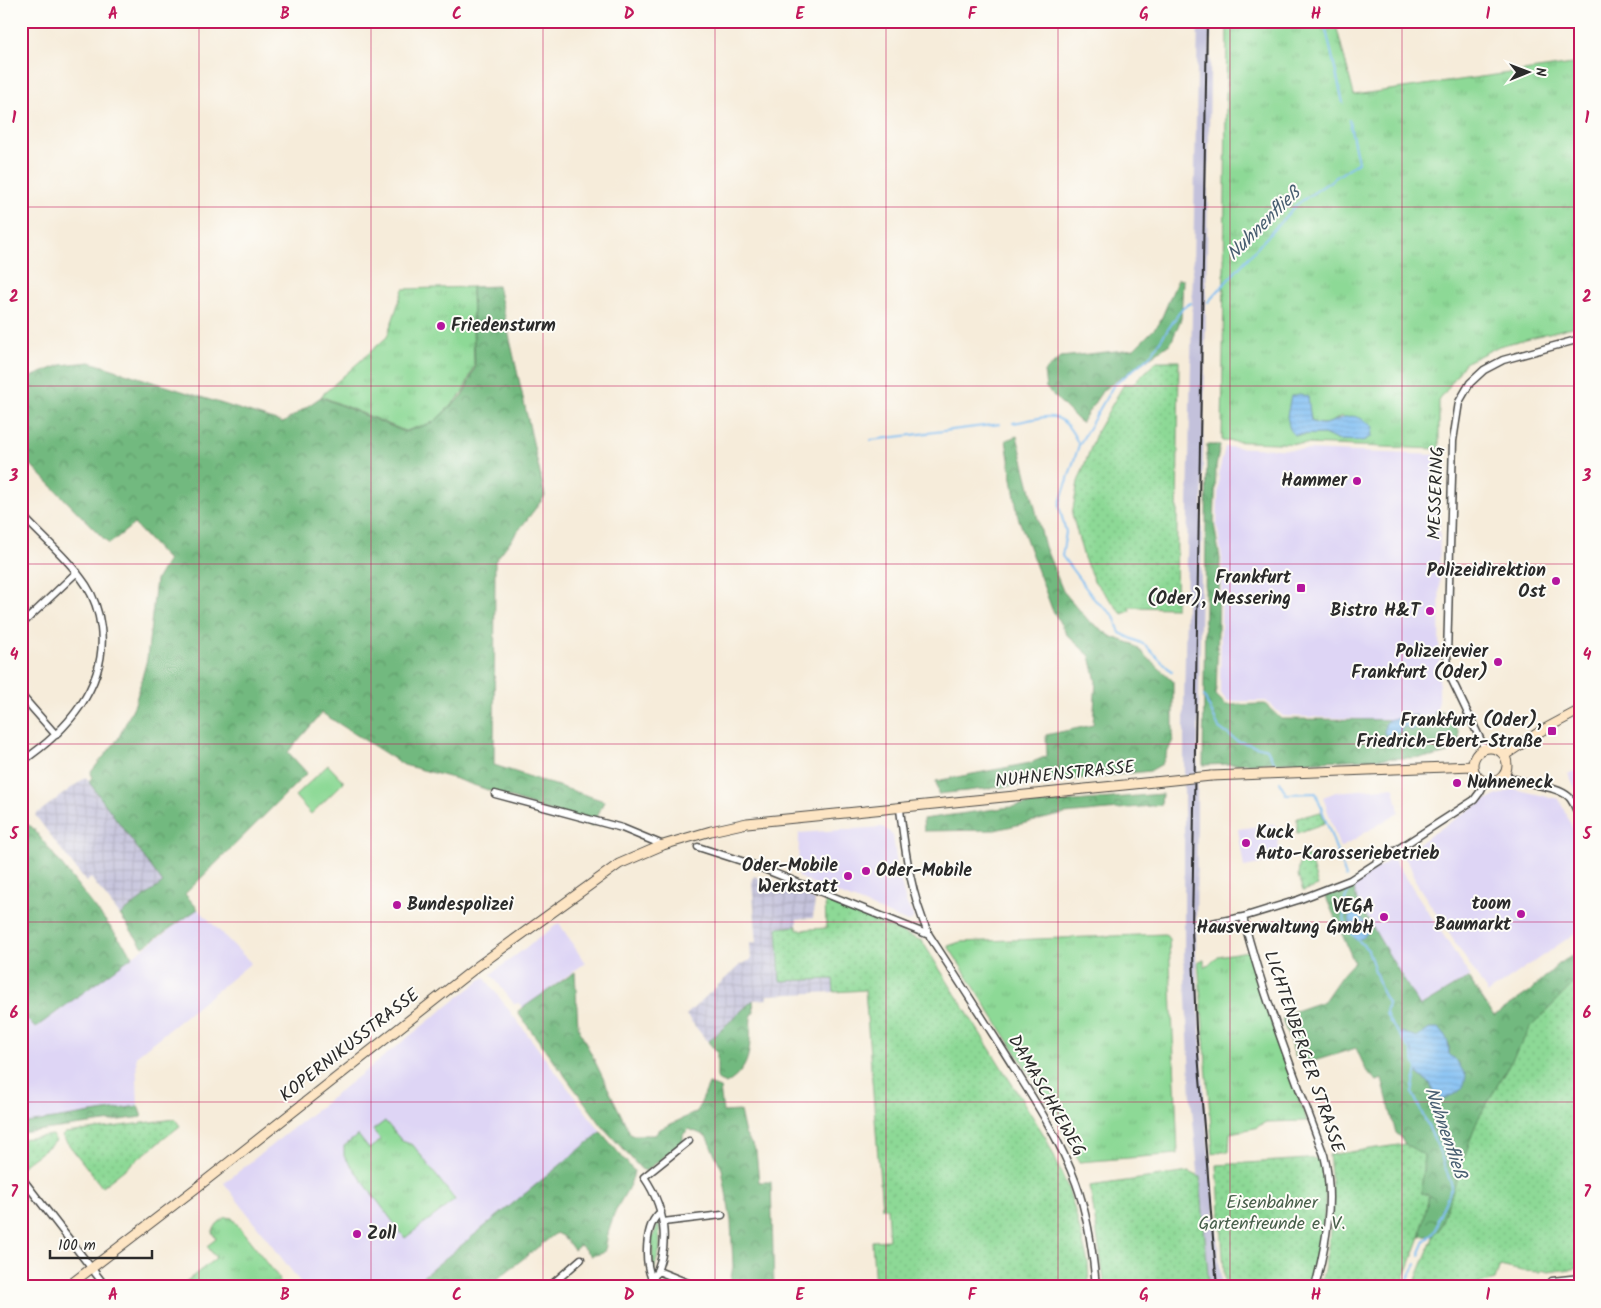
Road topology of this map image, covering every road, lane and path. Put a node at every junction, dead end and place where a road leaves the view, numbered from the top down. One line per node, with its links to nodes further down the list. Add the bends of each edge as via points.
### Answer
1 (1580, 339): 8 (street, MESSERING, via 1503,360 1484,370 1470,383 1459,402 1453,441 1446,656 1449,674)
2 (21, 514): 3 (street)
3 (77, 572): 4 (street); 7 (street, via 96,607 101,651 92,686)
4 (21, 625)
5 (21, 695): 7 (street)
6 (1580, 710): 9 (main road)
7 (56, 735): 10 (street)
8 (1485, 749): 9 (main road, via 1496,749); 11 (main road, via 1475,757)
9 (1505, 756): 12 (main road, via 1508,765)
10 (21, 762)
11 (1473, 766): 13 (main road, via 1478,777); 15 (main road, NUHNENSTRASSE, bridge, via 1210,776)
12 (1505, 775): 13 (main road, via 1496,782); 16 (street, via 1561,792 1570,798)
13 (1485, 782): 19 (street, via 1474,800 1350,880)
14 (495, 794): 17 (street, via 622,828)
15 (900, 809): 17 (main road, NUHNENSTRASSE, via 747,823); 21 (street, DAMASCHKEWEG, via 905,854)
16 (1580, 819)
17 (663, 845): 28 (main road, KOPERNIKUSSTRASSE, via 619,864 486,960)
18 (698, 848): 21 (street, via 754,865)
19 (1243, 917): 20 (street); 38 (street, LICHTENBERGER STRASSE, via 1268,1003 1327,1168 1328,1218)
20 (1207, 924)
21 (929, 935): 37 (street, DAMASCHKEWEG, via 1022,1080 1060,1146 1088,1224)
22 (689, 1141): 24 (street, via 644,1177)
23 (21, 1177): 28 (street)
24 (661, 1212): 26 (street); 32 (street, via 655,1218 647,1246)
25 (722, 1214): 26 (street)
26 (663, 1222): 29 (street, via 664,1243)
27 (581, 1259): 35 (street)
28 (92, 1267): 33 (main road, KOPERNIKUSSTRASSE); 34 (street)
29 (658, 1271): 32 (street); 36 (street)
30 (1580, 1278): 31 (street)
31 (1552, 1281)
32 (651, 1284)
33 (67, 1287)
34 (106, 1287)
35 (548, 1287)
36 (698, 1287)
37 (1096, 1287)
38 (1316, 1287)

